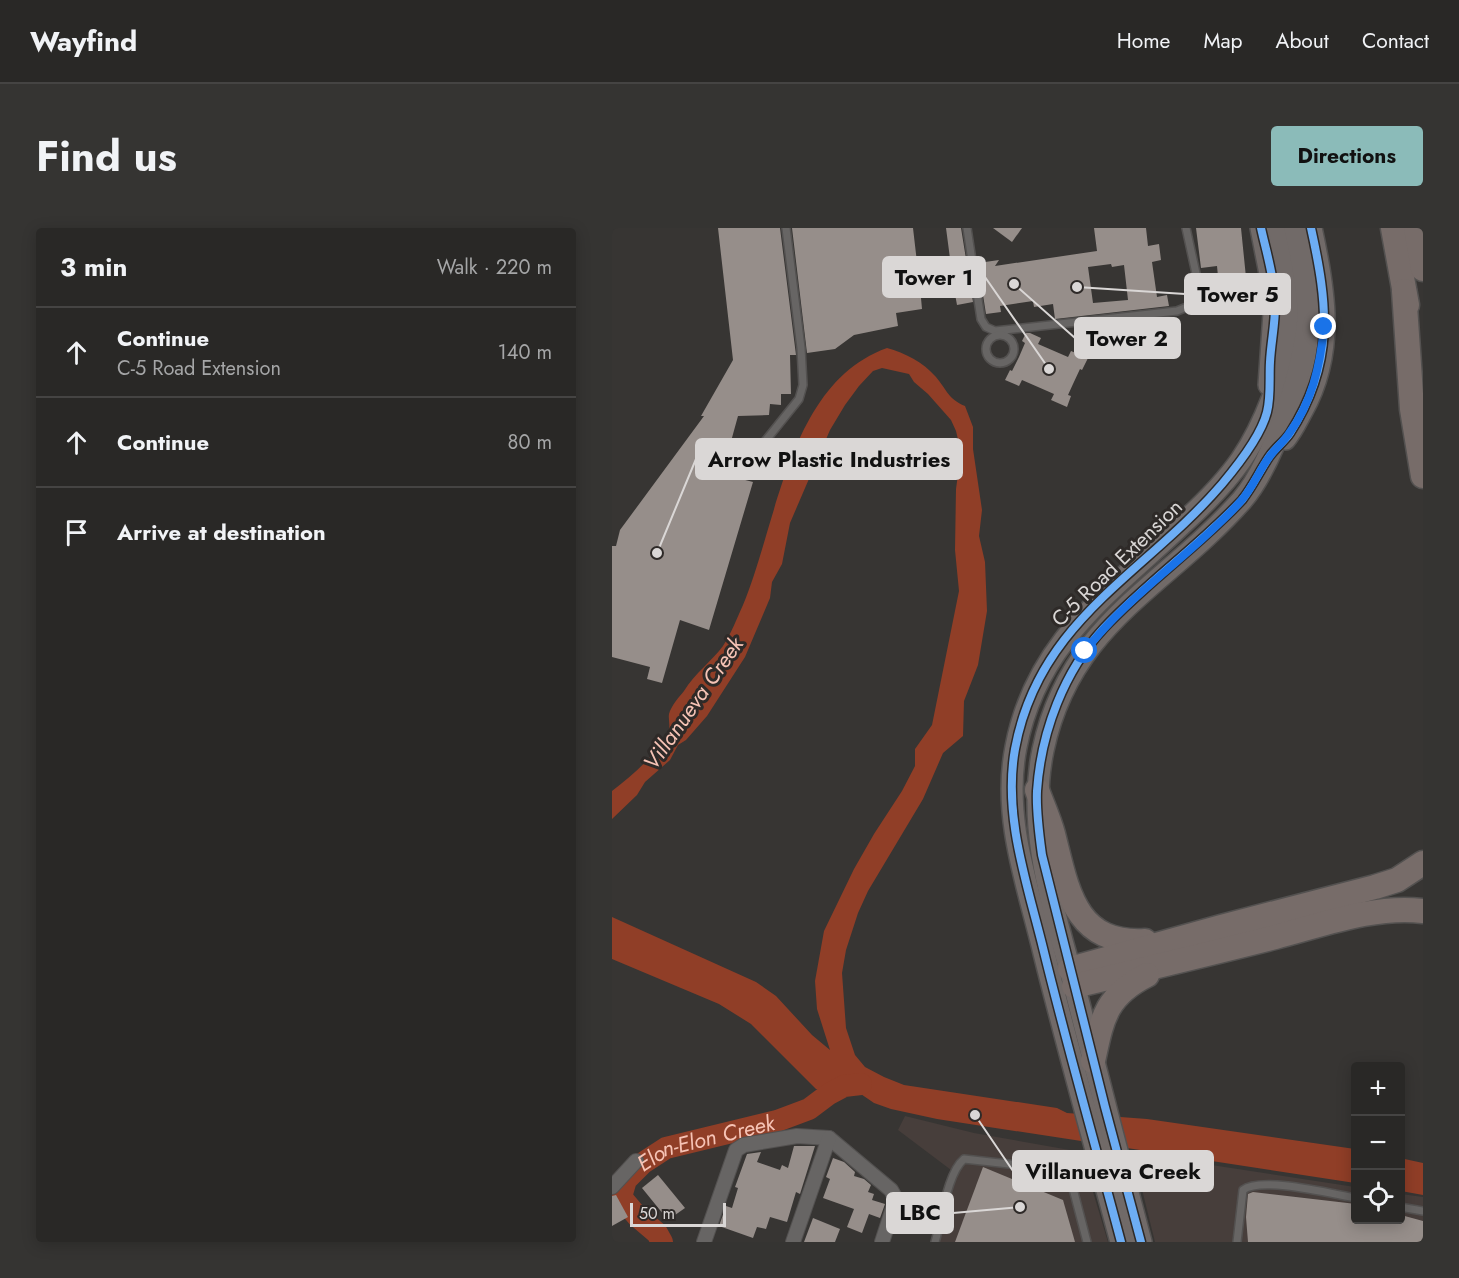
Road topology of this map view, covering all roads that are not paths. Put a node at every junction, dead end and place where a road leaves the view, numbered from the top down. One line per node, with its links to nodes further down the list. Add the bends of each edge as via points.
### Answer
1 (786, 228): 19 (lane, via 803,385 799,399)
2 (967, 228): 13 (lane, via 981,319)
3 (1186, 228): 12 (lane, via 1199,287 1192,305 1177,311)
4 (1261, 228): 17 (main road, via 1275,298)
5 (1279, 228): 15 (main road, C-5 Road Extension)
6 (1295, 228): 15 (main road, C-5 Road Extension, via 1308,312)
7 (1311, 228): 18 (main road, via 1325,308 1318,373 1289,434)
8 (1393, 228): 11 (highway)
9 (1416, 228): 10 (highway)
10 (1423, 269)
11 (1404, 291): 16 (highway); 20 (highway, via 1412,409)
12 (1014, 330): 13 (lane); 14 (lane)
13 (995, 333): 14 (lane); 14 (lane, via 986,348 994,362 1010,359 1014,350)
14 (1011, 340)
15 (1297, 343): 17 (main road, C-5 Road Extension); 18 (main road, C-5 Road Extension, via 1298,375)
16 (1423, 369)
17 (1267, 412): 30 (main road, C-5 Road Extension, via 1242,459 1216,491 1113,587 1060,643 1025,710 1015,750 1013,822 1025,875 1083,1105)
18 (1269, 457): 21 (main road, C-5 Road Extension, via 1242,500 1118,615 1085,651 1052,716)
19 (746, 465)
20 (1423, 476)
21 (1037, 790): 24 (highway, via 1068,890 1089,924 1110,939 1124,942); 26 (main road, C-5 Road Extension, via 1042,855)
22 (1423, 863): 24 (highway, via 1407,875 1376,887)
23 (1423, 911): 25 (highway, via 1399,909 1365,914)
24 (1180, 939): 26 (highway)
25 (1167, 964): 26 (highway); 27 (highway, via 1138,979 1111,1001 1102,1020)
26 (1072, 977): 27 (main road, C-5 Road Extension)
27 (1093, 1061): 30 (main road, C-5 Road Extension, via 1105,1107)
28 (829, 1138): 35 (street, via 797,1136 744,1145 736,1150); 36 (street); 37 (street, via 891,1190 896,1199)
29 (636, 1161): 31 (street)
30 (1110, 1164): 40 (main road, C-5 Road Extension); 41 (main road, C-5 Road Extension)
31 (612, 1187)
32 (1351, 1197): 42 (lane, via 1295,1187 1245,1188)
33 (1405, 1208): 34 (lane)
34 (1423, 1211)
35 (704, 1242)
36 (793, 1242)
37 (882, 1242)
38 (935, 1242): 39 (lane, via 951,1184 964,1159 1067,1174)
39 (1087, 1242)
40 (1121, 1242)
41 (1141, 1242)
42 (1237, 1242)

